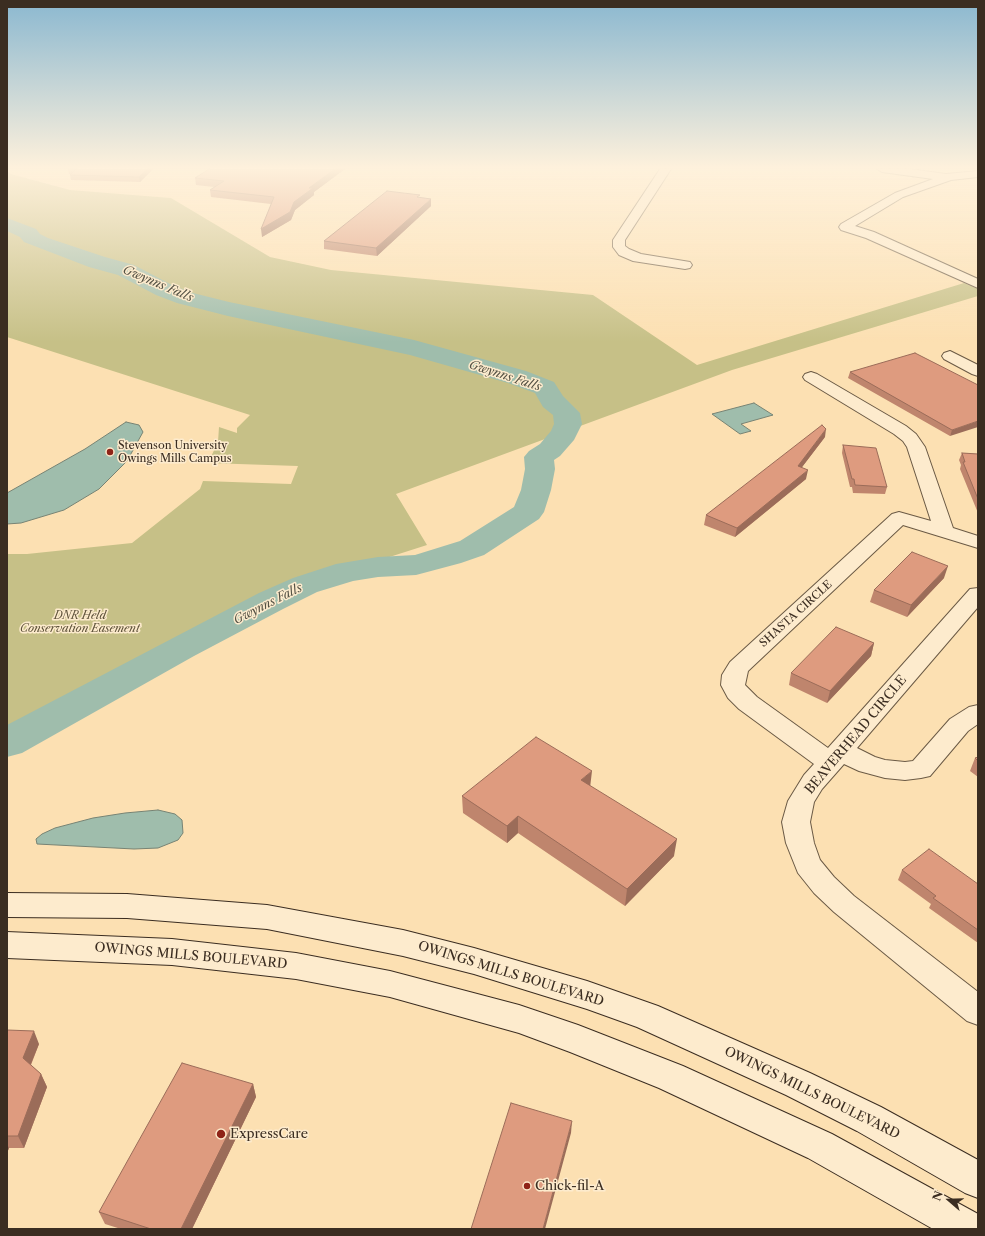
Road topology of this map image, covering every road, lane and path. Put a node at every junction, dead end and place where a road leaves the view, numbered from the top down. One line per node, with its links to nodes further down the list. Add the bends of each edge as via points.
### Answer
1 (628, 227): 3 (street, via 619,240 619,247 624,252 638,258)
2 (848, 227): 4 (street, via 846,228 870,235)
3 (685, 265)
4 (978, 284)
5 (950, 356): 6 (street)
6 (978, 371)
7 (812, 377): 8 (street, via 910,438 916,447)
8 (944, 531): 9 (street, SHASTA CIRCLE); 12 (street, SHASTA CIRCLE, via 899,518 738,667 734,675 733,685 742,698)
9 (978, 542)
10 (978, 594): 12 (street, BEAVERHEAD CIRCLE)
11 (978, 713): 12 (street, via 959,725 921,768 905,771 885,769)
12 (835, 757): 15 (street, BEAVERHEAD CIRCLE, via 813,782 801,801 796,822 808,865 844,904)
13 (7, 905): 16 (street, OWINGS MILLS BOULEVARD, via 127,906 267,918 402,942 474,961 647,1016 792,1081 869,1119)
14 (7, 945): 17 (street, OWINGS MILLS BOULEVARD, via 172,952 296,966 390,984 511,1017 578,1040 670,1077 813,1142)
15 (978, 1011)
16 (978, 1180)
17 (969, 1229)

